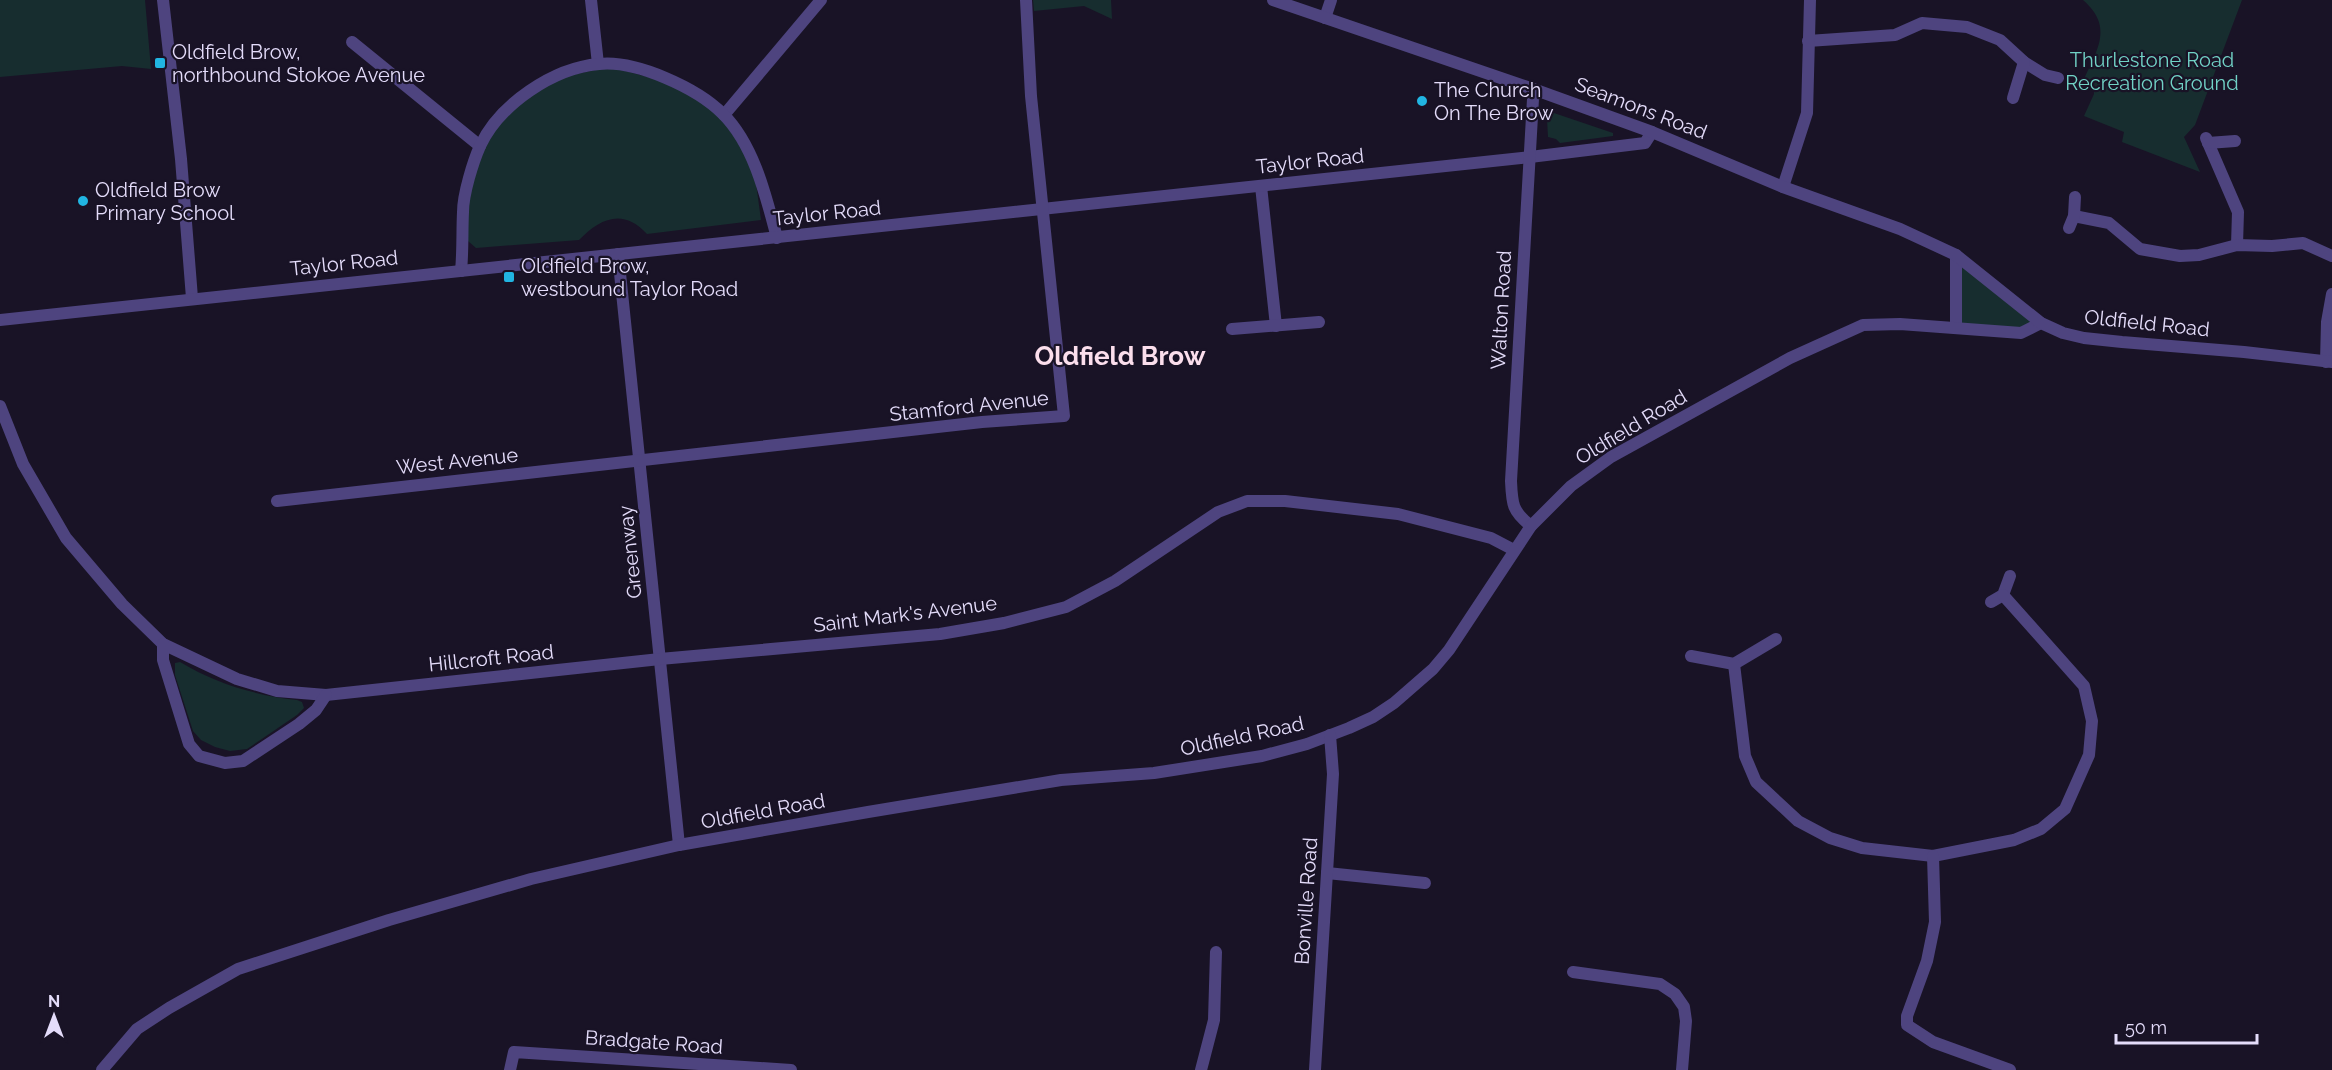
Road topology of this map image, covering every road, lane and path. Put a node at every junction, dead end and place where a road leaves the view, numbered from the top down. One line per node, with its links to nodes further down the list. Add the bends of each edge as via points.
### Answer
1 (163, 0): 32 (street)
2 (591, 0): 12 (street)
3 (821, 0): 16 (street)
4 (1026, 0): 24 (street, Stamford Avenue, via 1031,96)
5 (1273, 0): 8 (street, Seamons Road)
6 (1331, 0): 8 (street)
7 (1810, 0): 10 (street)
8 (1325, 18): 14 (street, Seamons Road)
9 (352, 42): 19 (street)
10 (1808, 42): 11 (street, via 1895,35 1922,23 1967,27 2000,40); 22 (street, via 1808,113)
11 (2024, 62): 13 (street); 15 (street)
12 (598, 64): 16 (street, via 637,69 668,79); 19 (street, via 537,85 499,117)
13 (2058, 78)
14 (1536, 90): 17 (street, Seamons Road); 20 (street, Walton Road)
15 (2013, 98)
16 (724, 115): 25 (street, via 743,140)
17 (1652, 132): 20 (street, Taylor Road, via 1645,142); 22 (street, Seamons Road)
18 (2235, 141): 26 (street, via 2207,140 2238,212)
19 (480, 146): 30 (street, via 463,209)
20 (1530, 157): 21 (street, Taylor Road); 43 (street, Walton Road, via 1511,481 1512,505)
21 (1261, 186): 24 (street, Taylor Road); 36 (street)
22 (1784, 187): 28 (street, Seamons Road)
23 (2076, 197): 26 (street, via 2072,222 2109,223 2140,249 2180,256)
24 (1044, 210): 25 (street, Taylor Road); 41 (street, Stamford Avenue, via 1064,416)
25 (777, 238): 27 (street, Taylor Road)
26 (2237, 244): 29 (street, via 2303,243)
27 (618, 254): 30 (street, Taylor Road); 41 (street, Greenway)
28 (1956, 255): 35 (street, Seamons Road); 37 (street)
29 (2332, 256)
30 (461, 271): 32 (street, Taylor Road)
31 (2332, 294): 39 (street, via 2327,322)
32 (192, 298): 33 (street, Taylor Road)
33 (0, 320)
34 (1319, 322): 36 (street)
35 (2041, 323): 37 (street, Oldfield Road, via 2021,333); 39 (street, Oldfield Road, via 2084,338)
36 (1276, 326): 38 (street)
37 (1956, 327): 43 (street, Oldfield Road, via 1863,325 1790,358 1611,457 1571,486)
38 (1232, 329)
39 (2329, 362)
40 (0, 406): 49 (street, Hillcroft Road, via 23,464 66,538 122,604)
41 (641, 462): 42 (street, West Avenue); 51 (street, Greenway)
42 (277, 501)
43 (1531, 526): 44 (street, Oldfield Road)
44 (1514, 550): 51 (street, Saint Mark's Avenue, via 1491,538 1398,514 1286,501 1247,501 1218,512 1115,582 1066,607 940,634); 54 (street, Oldfield Road, via 1433,669 1373,717)
45 (2010, 576): 46 (street)
46 (2003, 595): 47 (street); 56 (street, via 2084,686 2092,721 2089,755 2065,809 2041,829 2014,840)
47 (1991, 602)
48 (1776, 639): 52 (street)
49 (163, 644): 53 (street, Hillcroft Road, via 237,679 277,691); 53 (street, via 163,660 189,744 199,756 225,763 243,761 316,710)
50 (1691, 656): 52 (street)
51 (660, 659): 53 (street, Hillcroft Road); 55 (street, Greenway)
52 (1734, 664): 56 (street, via 1745,756 1756,782 1779,805 1798,821 1830,838 1862,848)
53 (326, 695)
54 (1330, 735): 55 (street, Oldfield Road, via 1262,756 1154,773 1061,780); 57 (street, Bonville Road, via 1333,774)
55 (679, 845): 61 (street, Oldfield Road, via 531,879 238,969 137,1029)
56 (1933, 856): 67 (street, via 1935,922 1907,1025 1933,1042)
57 (1327, 873): 58 (street); 65 (street, Bonville Road)
58 (1425, 883)
59 (1216, 952): 64 (street, via 1214,1020)
60 (1573, 972): 66 (street, via 1660,984 1675,994 1684,1007 1686,1021)
61 (102, 1070)
62 (510, 1070): 63 (street, Bradgate Road, via 514,1052)
63 (791, 1070)
64 (1201, 1070)
65 (1315, 1070)
66 (1682, 1070)
67 (2010, 1070)

